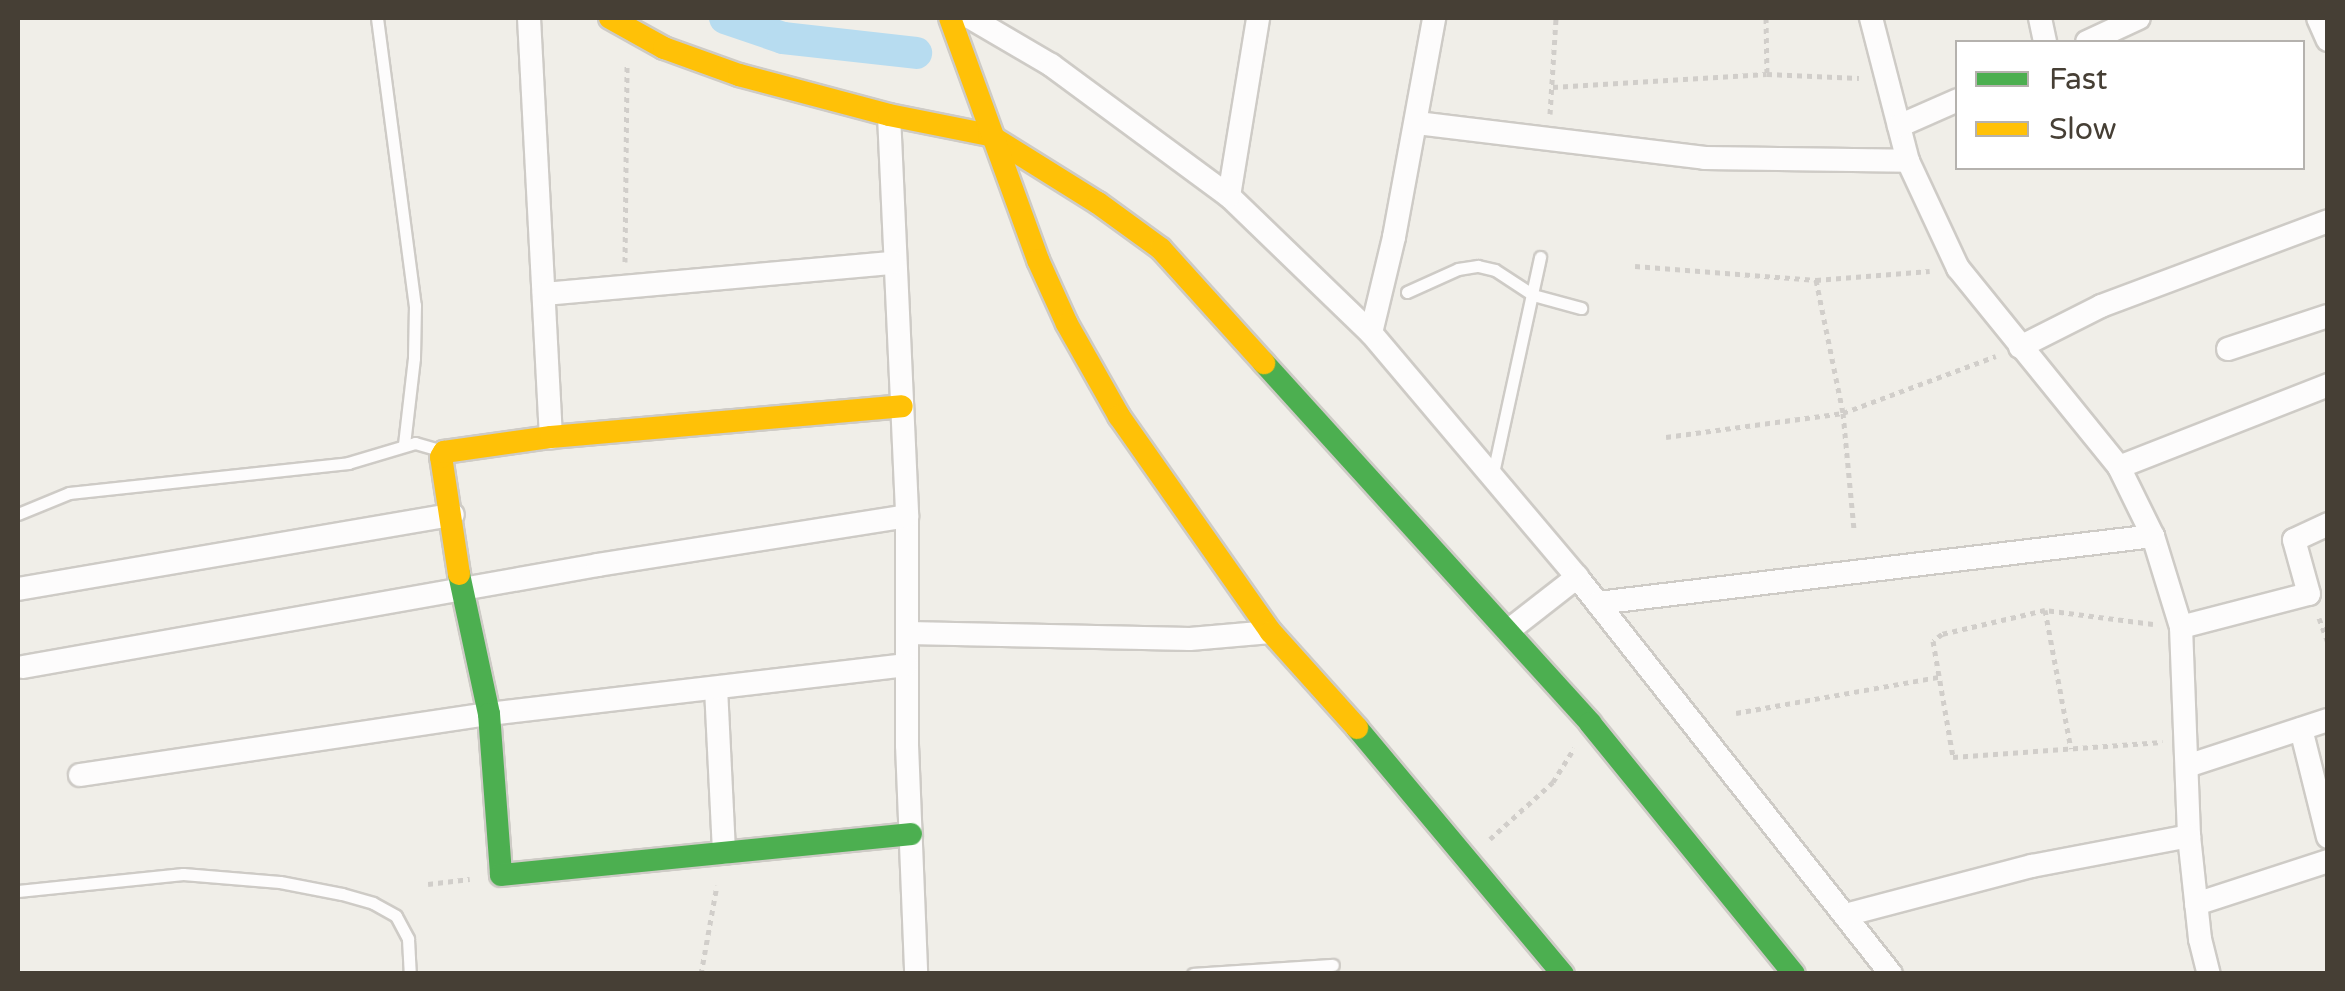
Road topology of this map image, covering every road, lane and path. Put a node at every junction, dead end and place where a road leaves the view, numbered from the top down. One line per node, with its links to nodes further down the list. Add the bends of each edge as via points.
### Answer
1 (377, 18): 44 (lane, via 414,305)
2 (529, 18): 32 (street)
3 (950, 18): 21 (street)
4 (971, 18): 23 (street, via 1051,65)
5 (1258, 18): 23 (street)
6 (1434, 18): 19 (street)
7 (1556, 18): 15 (path, via 1552,87)
8 (1766, 18): 15 (path)
9 (1871, 18): 16 (street)
10 (2139, 18): 13 (street)
11 (2318, 18): 14 (street)
12 (619, 22): 18 (street, via 698,62); 30 (path)
13 (2091, 40)
14 (2328, 40)
15 (1768, 74): 16 (path)
16 (1886, 79): 20 (street)
17 (1955, 101): 20 (street)
18 (889, 115): 21 (street); 26 (street)
19 (1417, 123): 22 (street, via 1705,158); 36 (street)
20 (1899, 126): 22 (street)
21 (989, 135): 60 (street, via 1098,202 1179,265); 62 (street, via 1092,374)
22 (1908, 161): 28 (street)
23 (1229, 196): 36 (street)
24 (2327, 223): 37 (street, via 2101,306)
25 (1540, 257): 33 (lane)
26 (894, 262): 30 (street); 40 (street)
27 (1635, 266): 29 (path)
28 (1958, 268): 29 (path); 37 (street)
29 (1816, 280): 41 (path)
30 (625, 285): 32 (street)
31 (1407, 292): 33 (lane, via 1478,266)
32 (544, 294): 42 (street)
33 (1533, 294): 34 (lane); 47 (lane)
34 (1581, 308)
35 (2328, 316): 38 (street)
36 (1371, 333): 47 (street)
37 (2020, 347): 41 (path); 46 (street)
38 (2228, 349)
39 (2328, 385): 46 (street)
40 (902, 406): 42 (street); 50 (street)
41 (1843, 412): 43 (path); 52 (path)
42 (551, 437): 45 (street)
43 (1666, 437)
44 (404, 445): 45 (lane); 48 (lane, via 348,463 69,493)
45 (444, 452): 49 (street)
46 (2119, 467): 53 (street)
47 (1492, 478): 54 (street)
48 (18, 514)
49 (453, 515): 55 (street); 56 (street)
50 (907, 516): 56 (street); 61 (street)
51 (2328, 524): 59 (street, via 2294,540 2309,594)
52 (1854, 530)
53 (2153, 536): 57 (street); 59 (street)
54 (1578, 577): 57 (street); 60 (street)
55 (18, 589)
56 (461, 590): 64 (street); 68 (street)
57 (1598, 604): 86 (street)
58 (2046, 610): 59 (path); 65 (path, via 1942,634 1932,641); 73 (path)
59 (2181, 627): 72 (street)
60 (1508, 631): 70 (street)
61 (908, 632): 62 (street, via 1190,640); 63 (street)
62 (1271, 632): 80 (street)
63 (906, 665): 66 (street); 76 (street)
64 (23, 667)
65 (1939, 677): 67 (path); 73 (path, via 1953,757)
66 (716, 688): 68 (street); 79 (street)
67 (1736, 713)
68 (490, 714): 75 (street); 82 (street)
69 (2328, 720): 71 (street)
70 (1590, 723): 80 (path, via 1553,782); 93 (street)
71 (2301, 729): 74 (street); 78 (street)
72 (2188, 740): 73 (path); 74 (street)
73 (2071, 749)
74 (2187, 766): 77 (street)
75 (80, 776)
76 (911, 834): 79 (street); 90 (street)
77 (2190, 836): 85 (street); 86 (street, via 2050,862)
78 (2328, 837)
79 (724, 852): 82 (street); 89 (path)
80 (1470, 858): 92 (street)
81 (2328, 861): 85 (street)
82 (501, 876): 83 (path)
83 (428, 884)
84 (18, 891): 88 (lane, via 183,874 342,894 396,916 408,939)
85 (2196, 904): 95 (street)
86 (1845, 915): 94 (street)
87 (1332, 965): 91 (lane)
88 (410, 974)
89 (700, 974)
90 (916, 974)
91 (1194, 974)
92 (1563, 974)
93 (1794, 974)
94 (1891, 974)
95 (2209, 974)

